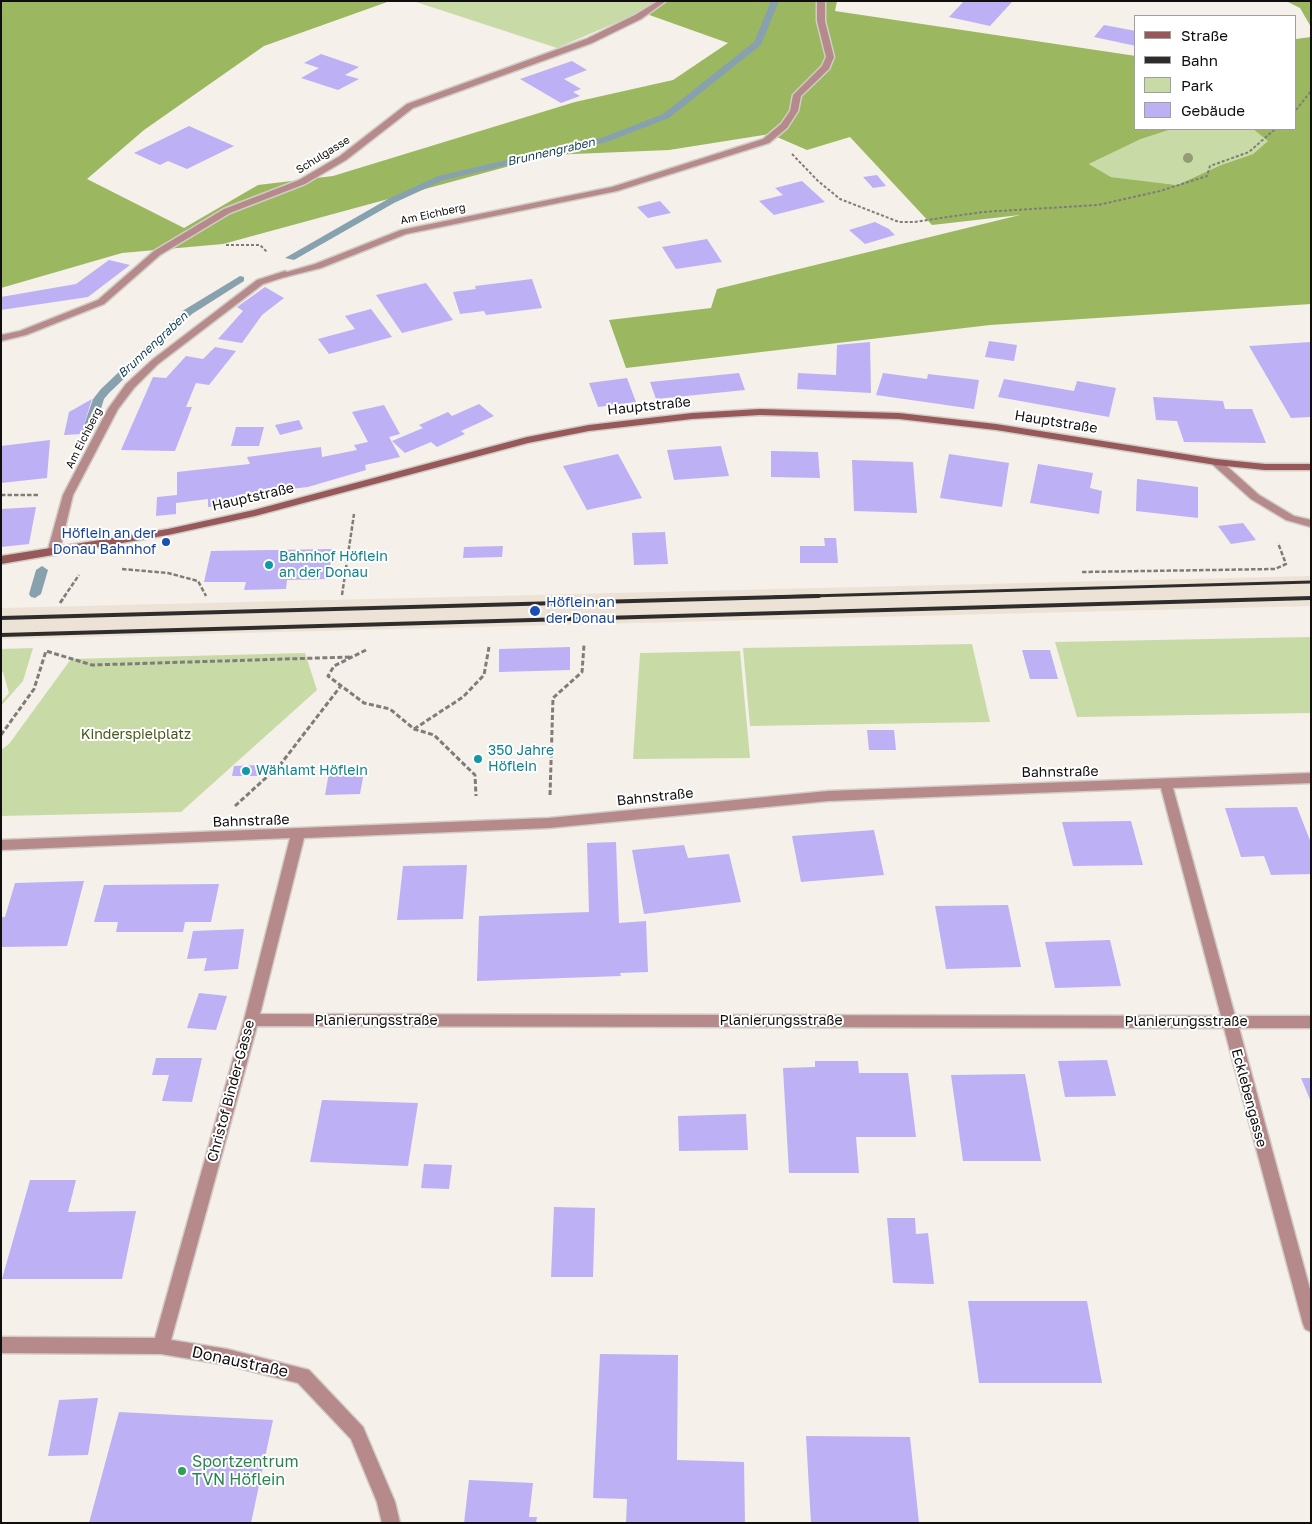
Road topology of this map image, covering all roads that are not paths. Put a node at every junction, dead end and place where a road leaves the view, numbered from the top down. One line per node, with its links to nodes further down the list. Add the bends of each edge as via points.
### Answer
1 (663, 1): 3 (street, Schulgasse, via 589,42 410,106 343,158 302,182 227,211 157,253 101,302)
2 (821, 1): 7 (street, Am Eichberg, via 821,22 830,57 826,67 797,95 794,111 784,126 766,141 614,188 404,232 318,266 260,282 155,362 130,386 113,409 68,495)
3 (1, 338)
4 (1216, 462): 5 (main road, Hauptstraße); 6 (street, via 1255,497 1290,518); 7 (main road, Hauptstraße, via 899,416 760,412 692,416 580,429 527,440 358,486 168,532)
5 (1311, 467)
6 (1311, 524)
7 (53, 553): 8 (main road, Hauptstraße)
8 (1, 560)
9 (1311, 778): 10 (street, Bahnstraße)
10 (1166, 784): 11 (street, Bahnstraße, via 828,796 549,823); 14 (street, Ecklebengasse)
11 (298, 834): 12 (street, Bahnstraße); 13 (street, Christof Binder-Gasse)
12 (1, 845)
13 (251, 1020): 14 (street, Planierungsstraße); 18 (street, Christof Binder-Gasse)
14 (1229, 1022): 15 (street, Planierungsstraße); 16 (street, Ecklebengasse)
15 (1311, 1022)
16 (1311, 1324)
17 (1, 1345): 18 (street, Donaustraße)
18 (161, 1346): 19 (street, Donaustraße, via 227,1357 303,1376 357,1432 386,1502)
19 (391, 1523)

